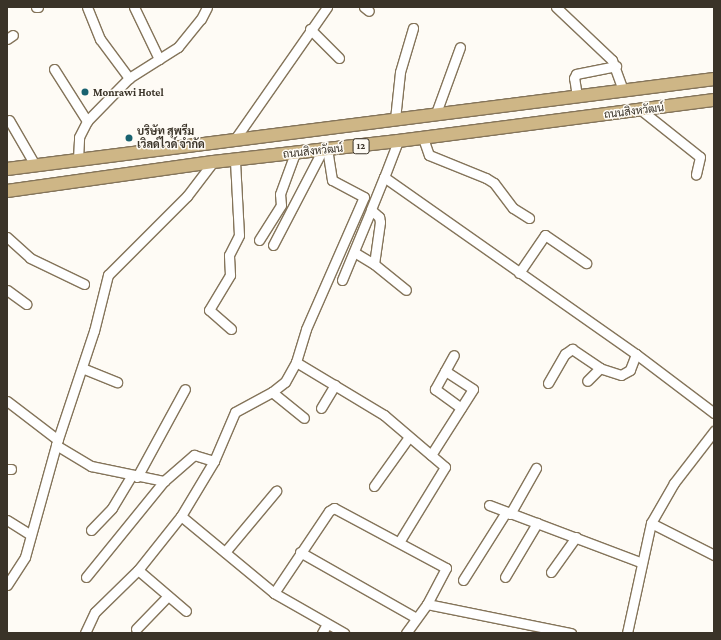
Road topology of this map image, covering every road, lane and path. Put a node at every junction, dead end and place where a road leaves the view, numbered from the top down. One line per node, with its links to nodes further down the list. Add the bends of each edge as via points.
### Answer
1 (87, 7): 13 (street, via 100,38)
2 (134, 7): 10 (street)
3 (207, 7): 10 (street, via 201,19 178,47)
4 (327, 7): 7 (street)
5 (556, 7): 11 (street, via 604,51)
6 (413, 28): 20 (street, via 400,72)
7 (310, 29): 9 (street); 24 (street)
8 (460, 47): 19 (street)
9 (339, 58)
10 (158, 59): 13 (street)
11 (616, 66): 15 (street); 16 (street, via 576,74)
12 (54, 69): 22 (street)
13 (129, 78): 22 (street)
14 (714, 79): 15 (main road, ถนนสิงหวัฒน์ / 12)
15 (623, 90): 16 (main road, ถนนสิงหวัฒน์ / 12)
16 (576, 96): 19 (main road, ถนนสิงหวัฒน์ / 12)
17 (714, 100): 18 (main road, ถนนสิงหวัฒน์ / 12)
18 (640, 110): 23 (main road, ถนนสิงหวัฒน์ / 12); 33 (street, via 700,157)
19 (436, 114): 20 (main road, ถนนสิงหวัฒน์ / 12)
20 (395, 118): 24 (main road, ถนนสิงหวัฒน์ / 12)
21 (9, 120): 31 (street)
22 (87, 121): 28 (street, via 79,137)
23 (424, 138): 25 (main road, ถนนสิงหวัฒน์ / 12); 37 (street, via 429,155 494,183 513,208)
24 (235, 139): 28 (main road, ถนนสิงหวัฒน์ / 12)
25 (398, 142): 26 (main road, ถนนสิงหวัฒน์ / 12); 34 (street)
26 (325, 150): 27 (main road, ถนนสิงหวัฒน์ / 12); 40 (street); 53 (street, via 332,180 364,197 306,329)
27 (295, 153): 29 (main road, ถนนสิงหวัฒน์ / 12); 39 (street, via 280,194 281,205)
28 (78, 159): 31 (main road, ถนนสิงหวัฒน์ / 12)
29 (235, 160): 30 (main road, ถนนสิงหวัฒน์ / 12); 50 (street, via 239,235 229,255 230,275 209,310)
30 (213, 162): 35 (main road, ถนนสิงหวัฒน์ / 12); 54 (street, via 187,196 108,275)
31 (34, 165): 32 (main road, ถนนสิงหวัฒน์ / 12)
32 (7, 169)
33 (696, 174)
34 (384, 177): 36 (street); 44 (street)
35 (7, 191)
36 (371, 210): 41 (street); 43 (street, via 379,217 380,222)
37 (529, 218)
38 (7, 237): 46 (street, via 30,258)
39 (259, 240)
40 (273, 245)
41 (354, 252): 43 (street); 45 (street)
42 (586, 263): 44 (street, via 545,235)
43 (374, 264): 48 (street)
44 (519, 273): 51 (street)
45 (342, 280)
46 (84, 284)
47 (7, 290): 49 (street)
48 (406, 290)
49 (26, 304)
50 (231, 329)
51 (636, 354): 55 (street, via 630,370 621,375); 66 (street)
52 (454, 355): 56 (street)
53 (296, 362): 60 (street); 62 (street, via 285,382)
54 (82, 368): 58 (street); 70 (street)
55 (600, 368): 57 (street); 59 (street, via 572,349 565,354)
56 (445, 371): 65 (street, via 434,389); 65 (street, via 473,389)
57 (587, 381)
58 (117, 382)
59 (548, 383)
60 (335, 385): 64 (street); 69 (street, via 384,415)
61 (185, 389): 74 (street)
62 (272, 392): 67 (street); 72 (street, via 235,412)
63 (7, 401): 70 (street)
64 (321, 408)
65 (461, 408): 71 (street)
66 (714, 413)
67 (304, 418)
68 (714, 431): 83 (street, via 674,483)
69 (409, 436): 71 (street); 76 (street)
70 (57, 443): 74 (street, via 91,466); 85 (street)
71 (431, 455): 87 (street, via 445,467)
72 (214, 461): 75 (street, via 194,455); 80 (street)
73 (536, 468): 79 (street)
74 (134, 476): 75 (street); 84 (street, via 112,508)
75 (164, 481): 94 (street)
76 (374, 486)
77 (276, 491): 88 (street)
78 (489, 505): 79 (street)
79 (508, 513): 82 (street); 96 (street)
80 (181, 516): 88 (street); 92 (street)
81 (7, 520): 85 (street)
82 (537, 523): 86 (street); 95 (street)
83 (651, 523): 90 (street); 91 (street)
84 (91, 530)
85 (31, 535): 97 (street, via 25,556)
86 (576, 537): 91 (street); 93 (street)
87 (398, 542): 89 (street, via 334,508 329,511); 100 (street, via 446,568)
88 (225, 552): 98 (street)
89 (300, 552): 98 (street); 102 (street)
90 (714, 555)
91 (640, 562): 110 (street)
92 (138, 570): 99 (street); 105 (street, via 95,612)
93 (552, 572)
94 (86, 576)
95 (505, 577)
96 (463, 580)
97 (8, 583)
98 (274, 593): 103 (street)
99 (168, 596): 101 (street); 104 (street)
100 (427, 604): 102 (street); 109 (street)
101 (186, 611)
102 (416, 618): 108 (street)
103 (327, 624): 106 (street); 107 (street)
104 (136, 629)
105 (85, 633)
106 (322, 633)
107 (344, 633)
108 (406, 633)
109 (571, 633)
110 (626, 633)

